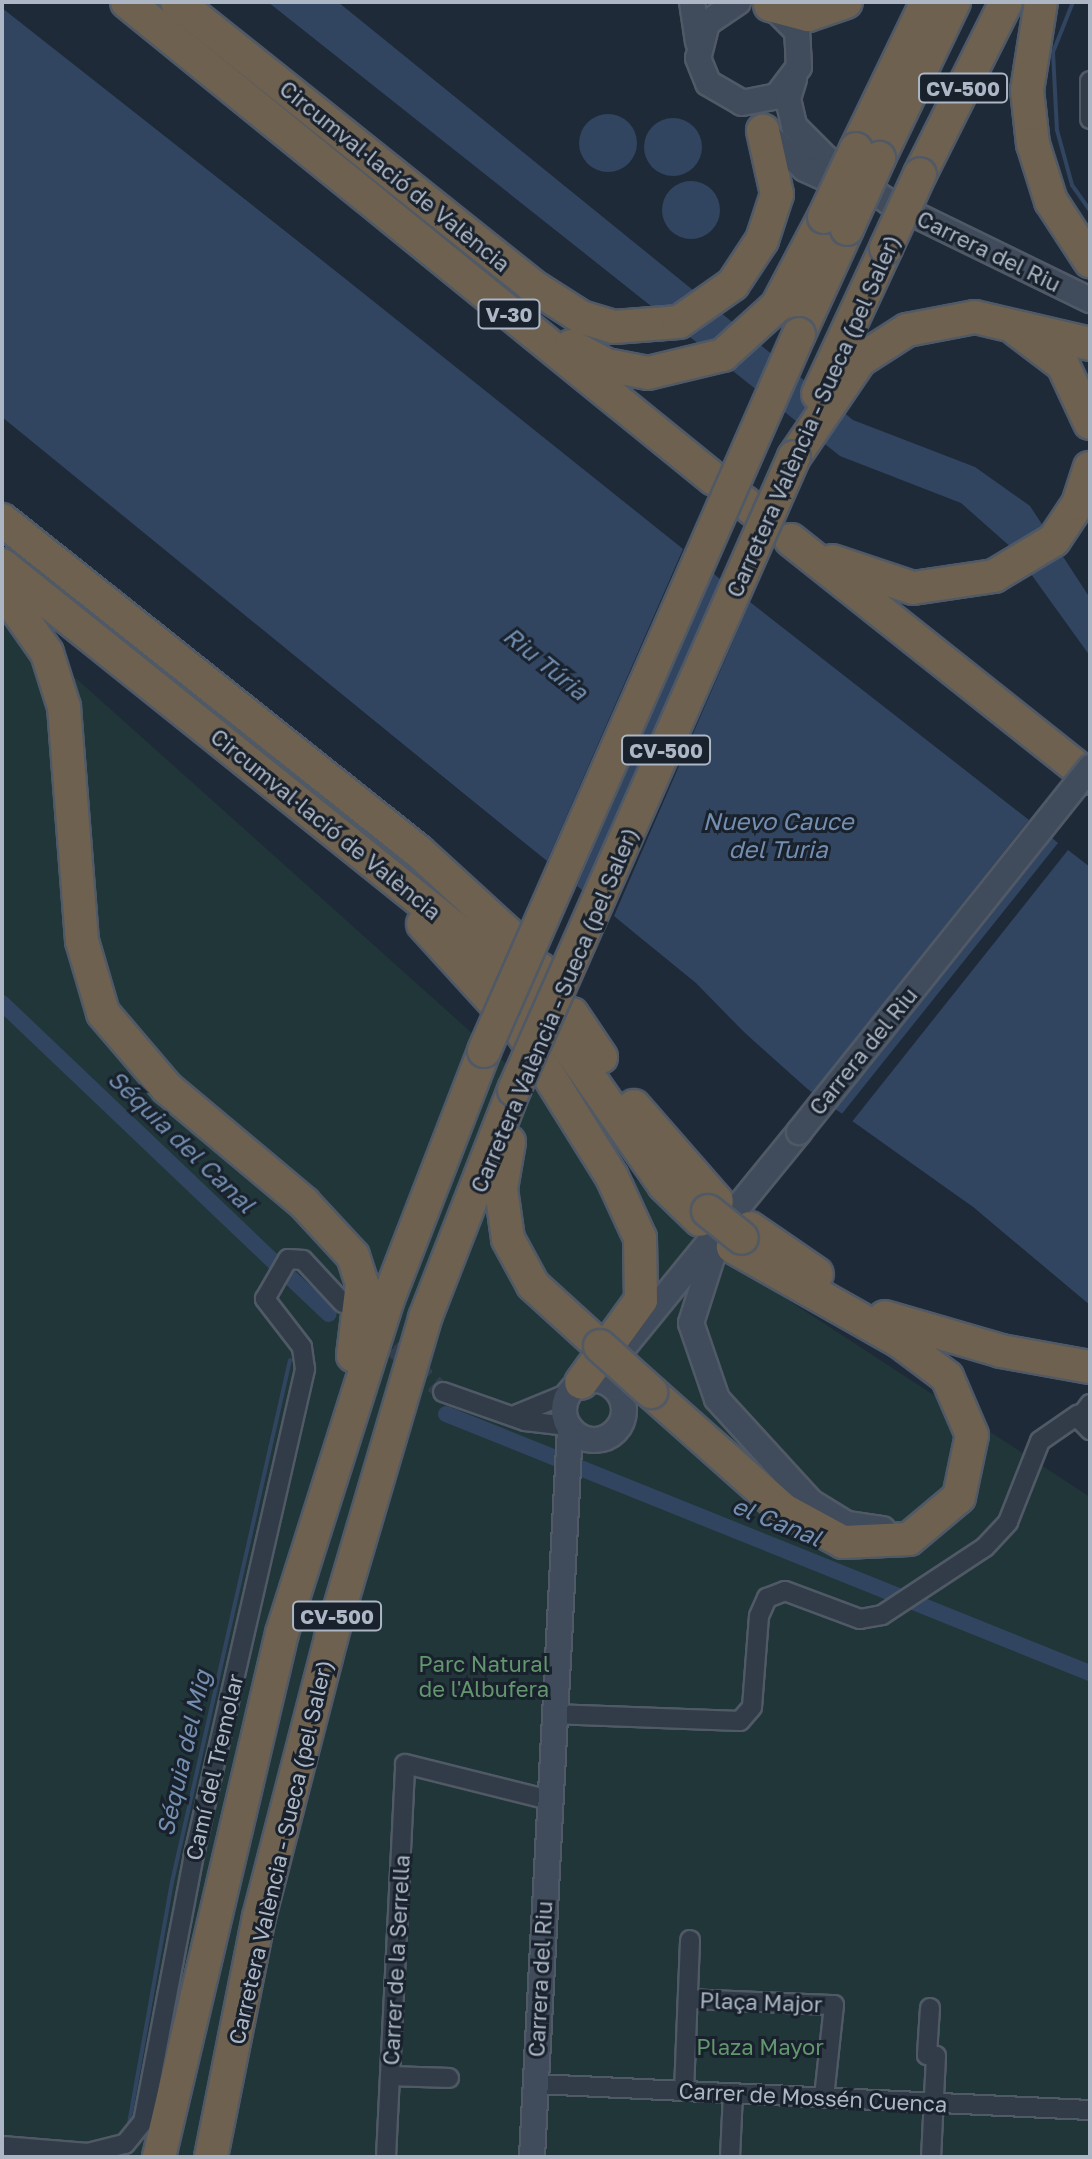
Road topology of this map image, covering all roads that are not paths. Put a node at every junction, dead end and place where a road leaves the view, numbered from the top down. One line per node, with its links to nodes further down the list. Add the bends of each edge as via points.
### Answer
1 (127, 2): 17 (highway, Circumval·lació de València / V-30)
2 (177, 2): 16 (highway, Circumval·lació de València / V-30, via 548,297 598,323 655,328 720,298 752,257 774,206 775,167)
3 (692, 2): 11 (street)
4 (738, 2): 11 (street, via 714,15)
5 (846, 2): 10 (highway, via 808,15)
6 (927, 2): 18 (highway)
7 (954, 2): 18 (highway, CV-500)
8 (1006, 2): 25 (highway, Carretera València - Sueca (pel Saler) / CV-500, bridge, via 886,248)
9 (1041, 2): 21 (highway, via 1027,90 1033,144 1051,201)
10 (765, 4): 12 (street, Carrera del Riu, via 797,31 801,55)
11 (698, 45): 14 (street, Carrera del Riu, via 708,83)
12 (794, 79): 14 (street, via 766,101); 19 (street, Carrera del Riu, via 789,109 803,138)
13 (1090, 81): 15 (street)
14 (729, 100): 16 (street, Carrera del Riu)
15 (1090, 119)
16 (763, 131): 19 (street, Carrera del Riu, via 817,176)
17 (308, 146): 20 (highway, via 346,167 582,354 635,372 695,367 759,329); 28 (highway, Circumval·lació de València / V-30)
18 (868, 154): 20 (highway, bridge)
19 (889, 202): 22 (street, Carrera del Riu)
20 (836, 223): 50 (highway, Carretera València - Sueca (pel Saler) / CV-500, bridge, via 799,334 484,1051)
21 (1090, 261)
22 (1090, 300)
23 (975, 317): 24 (highway); 25 (highway, via 896,335); 26 (highway, via 1015,329 1049,351 1074,379)
24 (1090, 344)
25 (841, 367): 39 (highway, Carretera València - Sueca (pel Saler) / CV-500, bridge, via 794,457)
26 (1090, 423)
27 (1090, 468): 32 (highway, via 1062,530 1007,571 947,587 897,586 786,536)
28 (714, 479)
29 (2, 520): 37 (highway, Circumval·lació de València, via 407,841)
30 (2, 565): 36 (highway, Circumval·lació de València)
31 (2, 589): 50 (highway, via 47,653 64,707 82,941 103,1013 167,1088 304,1203 360,1269 361,1306)
32 (857, 597): 33 (highway, via 1013,694); 35 (highway)
33 (1090, 756)
34 (1090, 767): 40 (street, Carrera del Riu, bridge, via 799,1132)
35 (1090, 778)
36 (339, 834): 40 (highway, Circumval·lació de València, via 539,982 650,1164); 44 (highway, via 523,1034 632,1216 645,1259 641,1300)
37 (514, 939)
38 (572, 1014): 40 (highway, via 638,1112)
39 (519, 1096): 46 (highway, bridge, via 501,1189 508,1239 533,1285 600,1346); 66 (highway, Carretera València - Sueca (pel Saler) / CV-500, via 425,1318 331,1638 259,1917)
40 (729, 1229): 40 (street, via 906,1355 950,1396 962,1420 963,1456 952,1488 931,1511 889,1529 834,1518 791,1483 717,1399 691,1323); 42 (street, Carrera del Riu); 43 (highway, via 958,1340); 46 (highway, via 947,1377 972,1435 970,1467 953,1505 898,1543 835,1539 784,1510)
41 (343, 1303): 64 (street, Camí del Tremolar, via 303,1260 288,1259 272,1277 265,1299 302,1347 305,1369 193,1859 143,2122 125,2144 88,2153)
42 (637, 1337): 44 (street, Carrera del Riu); 46 (street, Carrera del Riu)
43 (1090, 1367)
44 (582, 1385): 46 (street); 47 (street); 49 (street, Carrera del Riu)
45 (443, 1392): 47 (street)
46 (635, 1393): 49 (street, Carrera del Riu, via 622,1422)
47 (512, 1416): 49 (street)
48 (1086, 1419): 51 (street, via 1054,1431 1029,1460 1008,1522 889,1611 860,1619 798,1594 767,1598 759,1616 752,1707 740,1721)
49 (574, 1441): 51 (street, Carrera del Riu)
50 (332, 1467): 65 (highway, Carretera València - Sueca (pel Saler) / CV-500, via 220,1876)
51 (552, 1714): 52 (street, Carrera del Riu)
52 (549, 1800): 56 (street, Carrer de la Serrella, via 405,1764); 58 (street, Carrera del Riu)
53 (690, 1940): 54 (street, Plaça Major)
54 (688, 1999): 59 (street, Plaça Major); 61 (street, Plaça Major, via 834,2005)
55 (930, 2008): 62 (street)
56 (390, 2076): 57 (street); 67 (street, Carrer de la Serrella)
57 (449, 2078)
58 (536, 2084): 59 (street, Carrer de Mossén Cuenca); 68 (street, Carrera del Riu)
59 (684, 2091): 60 (street, Carrer de Mossén Cuenca)
60 (733, 2093): 61 (street, Carrer de Mossén Cuenca); 69 (street)
61 (824, 2097): 62 (street, Carrer de Mossén Cuenca)
62 (934, 2102): 63 (street, Carrer de Mossén Cuenca); 70 (street)
63 (1090, 2110)
64 (2, 2146)
65 (159, 2157)
66 (211, 2157)
67 (386, 2157)
68 (532, 2157)
69 (730, 2157)
70 (931, 2157)

